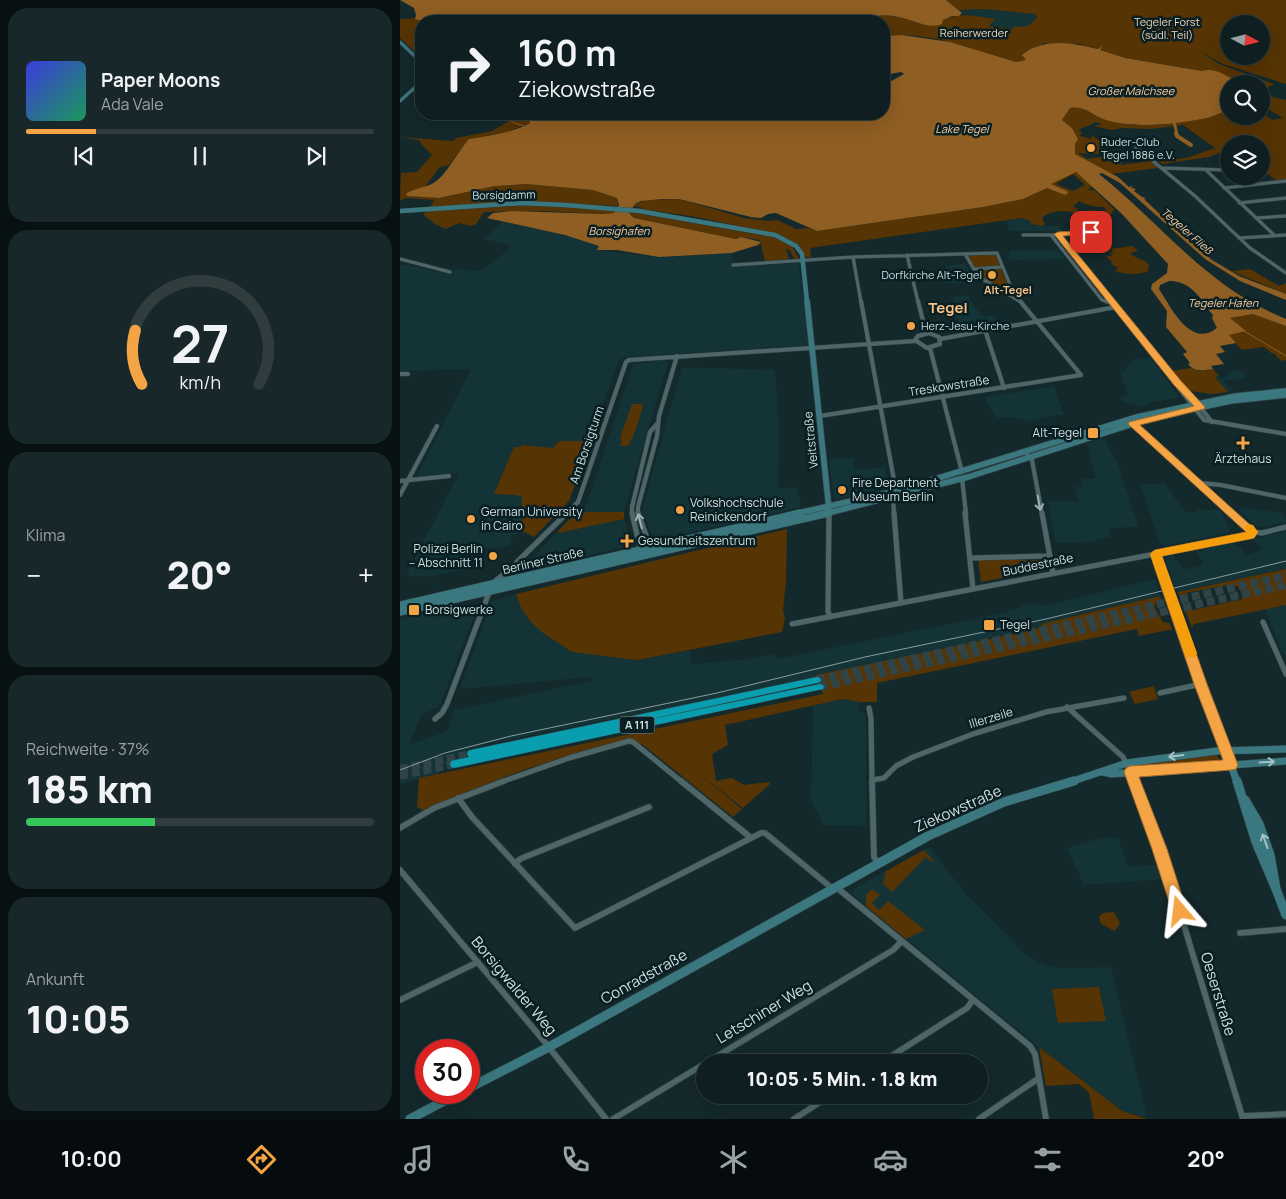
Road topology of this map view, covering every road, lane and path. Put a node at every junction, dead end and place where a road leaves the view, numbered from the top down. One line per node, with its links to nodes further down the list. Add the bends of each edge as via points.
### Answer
1 (400, 42): 2 (main road)
2 (415, 56)
3 (415, 88): 4 (main road)
4 (400, 102)
5 (1138, 148): 6 (street)
6 (1161, 168): 7 (street); 22 (street)
7 (1207, 170): 8 (street); 10 (street)
8 (1220, 170)
9 (1286, 181): 10 (street)
10 (1224, 188): 12 (street)
11 (1286, 198): 12 (street)
12 (1239, 203): 15 (street)
13 (400, 211): 26 (main road, Borsigdamm, via 522,203 639,211 775,235 796,246)
14 (1286, 216): 15 (street)
15 (1256, 218): 18 (street)
16 (1098, 232): 17 (street)
17 (1058, 234): 21 (street); 34 (street)
18 (1273, 234): 19 (street); 22 (street)
19 (1286, 234)
20 (1023, 235): 21 (street)
21 (1051, 235): 34 (street, via 1102,300)
22 (1239, 238): 31 (street, via 1279,270)
23 (965, 254): 24 (street); 29 (street, via 997,253); 30 (street)
24 (907, 256): 25 (street); 37 (street)
25 (853, 258): 26 (street); 40 (street)
26 (804, 260): 28 (street); 41 (main road, Veitstraße)
27 (400, 261): 32 (street)
28 (733, 264)
29 (1001, 266): 30 (street); 33 (street, via 1013,292)
30 (974, 269): 33 (street, via 984,280)
31 (1286, 271)
32 (450, 272)
33 (1008, 295): 35 (street, via 1019,300)
34 (1115, 305): 35 (street); 50 (street)
35 (1037, 322): 36 (street); 46 (street, Treskowstraße, via 1081,375)
36 (985, 330): 38 (street); 46 (street)
37 (926, 333): 38 (street); 39 (street)
38 (940, 338): 42 (street, via 940,344)
39 (915, 341): 40 (street, Am Borsigturm); 42 (street, via 919,346)
40 (869, 344): 41 (street, Am Borsigturm); 51 (street)
41 (812, 348): 43 (street, Am Borsigturm); 52 (main road, Veitstraße)
42 (930, 348): 49 (street)
43 (677, 356): 53 (street); 78 (street, Am Borsigturm, via 626,362 578,502)
44 (400, 374): 45 (street)
45 (408, 374)
46 (1004, 388): 49 (street, Treskowstraße)
47 (1286, 390): 50 (main road, via 1231,396)
48 (1286, 395): 50 (main road)
49 (943, 398): 51 (street, Treskowstraße); 59 (street)
50 (1195, 405): 54 (main road, Berliner Straße); 56 (street, via 1212,423)
51 (880, 407): 52 (street, Treskowstraße); 63 (street)
52 (820, 416): 66 (main road, Veitstraße)
53 (658, 422): 72 (street, one-way to 53, via 641,526 638,507); 73 (street, via 650,432 632,507)
54 (1131, 422): 57 (main road, Berliner Straße); 62 (main road)
55 (437, 426): 60 (street)
56 (1286, 434)
57 (1027, 455): 59 (main road, Berliner Straße); 75 (street, one-way to 75, via 1032,460)
58 (449, 476): 60 (street)
59 (962, 476): 63 (main road, Berliner Straße); 76 (street)
60 (408, 480): 61 (street); 64 (street)
61 (400, 481)
62 (1200, 482): 65 (street); 69 (main road)
63 (895, 494): 66 (main road, Berliner Straße); 81 (street)
64 (400, 495)
65 (1286, 498)
66 (829, 510): 67 (main road, Berliner Straße); 84 (street, Veitstraße)
67 (790, 519): 70 (main road, Berliner Straße); 71 (main road, Berliner Straße)
68 (1286, 527): 69 (street, Buddestraße)
69 (1253, 532): 74 (main road, Buddestraße)
70 (692, 539): 71 (main road, Berliner Straße, via 670,547); 72 (main road, Berliner Straße)
71 (671, 550): 72 (main road, Berliner Straße)
72 (652, 551): 73 (main road, Berliner Straße)
73 (642, 554): 78 (main road, Berliner Straße); 80 (main road, Berliner Straße)
74 (1155, 554): 77 (street, Buddestraße); 89 (main road)
75 (1049, 556): 76 (street); 77 (street)
76 (971, 558): 79 (street)
77 (1053, 573): 79 (street, Buddestraße)
78 (493, 584): 80 (street, Am Borsigturm); 82 (main road, Berliner Straße)
79 (973, 589): 81 (street, Buddestraße)
80 (490, 592): 83 (main road, Berliner Straße); 94 (street, Am Borsigturm, via 447,704)
81 (901, 603): 84 (street, Buddestraße)
82 (400, 605)
83 (400, 612)
84 (830, 617): 86 (street, Buddestraße)
85 (1263, 622): 87 (street)
86 (792, 624)
87 (1283, 662): 88 (street)
88 (1286, 674)
89 (1201, 684): 90 (street); 96 (main road)
90 (1160, 692)
91 (1124, 698): 92 (street, Illerzeile)
92 (1067, 707): 99 (street); 104 (street, Illerzeile, via 947,743 903,762 884,778)
93 (869, 708): 104 (street)
94 (435, 719)
95 (1286, 749): 96 (main road, Ziekowstraße)
96 (1226, 751): 99 (main road, Ziekowstraße, one-way to 99); 101 (main road)
97 (471, 754): 100 (highway, A 111, via 818,684)
98 (1286, 761): 101 (main road, Ziekowstraße, one-way to 98)
99 (1127, 763): 102 (main road, Ziekowstraße); 103 (street, Oeserstraße)
100 (454, 764)
101 (1232, 765): 103 (main road, Ziekowstraße); 113 (main road, via 1258,852)
102 (1103, 772): 103 (main road, Ziekowstraße); 109 (main road, Ziekowstraße, via 1004,802)
103 (1130, 772): 127 (street, Oeserstraße, via 1168,872)
104 (872, 780): 109 (street, via 874,857)
105 (458, 798): 107 (street); 108 (street, via 547,764 634,742); 110 (street)
106 (649, 807): 110 (street, via 520,859)
107 (400, 828)
108 (750, 837): 110 (street, via 574,928); 112 (street, via 765,833)
109 (878, 863): 112 (main road, Ziekowstraße)
110 (515, 864)
111 (400, 870): 117 (street, Borsigwalder Weg)
112 (834, 888): 116 (street); 120 (main road, Conradstraße)
113 (1286, 915)
114 (1286, 929): 115 (street)
115 (1240, 933)
116 (901, 942): 119 (street); 130 (street, Letschiner Weg, via 893,950)
117 (478, 962): 118 (street); 120 (street, Borsigwalder Weg)
118 (400, 1000)
119 (973, 1000): 121 (street, via 967,1008); 122 (street, via 1033,1050)
120 (549, 1047): 123 (main road, Conradstraße); 129 (street, Borsigwalder Weg)
121 (895, 1054)
122 (1039, 1078): 132 (street); 133 (street)
123 (480, 1082)
124 (438, 1104): 128 (main road)
125 (818, 1104): 131 (street)
126 (1286, 1114): 127 (street)
127 (1243, 1118)
128 (410, 1119)
129 (606, 1119)
130 (613, 1119)
131 (794, 1119)
132 (979, 1119)
133 (1046, 1119)

